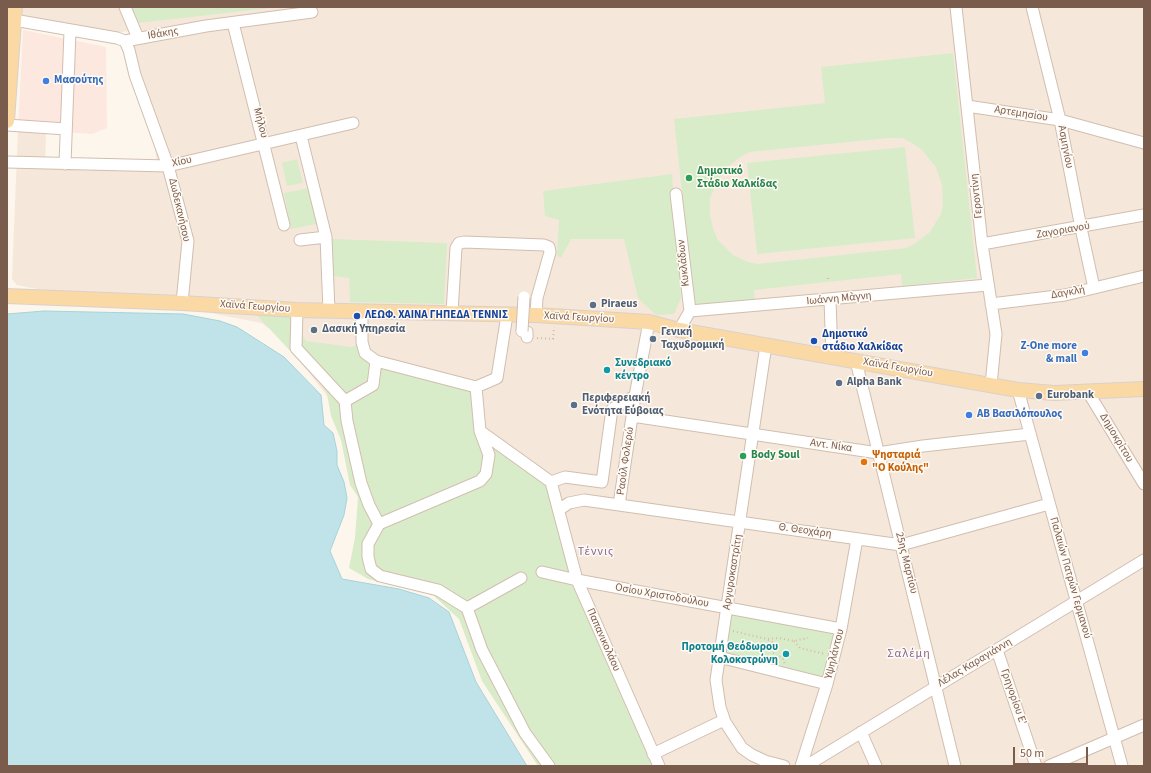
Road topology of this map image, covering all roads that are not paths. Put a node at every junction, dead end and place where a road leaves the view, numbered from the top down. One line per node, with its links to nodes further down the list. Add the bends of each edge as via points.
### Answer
1 (125, 7): 8 (street)
2 (956, 7): 11 (street, Γεροντίνη)
3 (1032, 7): 12 (street, Ασμηνίου)
4 (312, 12): 6 (street, Ιθάκης)
5 (14, 13): 7 (street); 10 (main road)
6 (233, 23): 8 (street, Ιθάκης); 18 (street, Μήλου)
7 (70, 31): 9 (street); 16 (street)
8 (138, 38): 9 (street, Ιθάκης)
9 (125, 42): 22 (street, Δωδεκανήσου)
10 (8, 81): 13 (main road)
11 (967, 106): 12 (street, Αρτεμησίου); 29 (street, Γεροντίνη)
12 (1060, 120): 19 (street, Αρτεμησίου); 26 (street, Ασμηνίου)
13 (7, 121)
14 (353, 123): 17 (street, Χίου)
15 (7, 125): 16 (street)
16 (66, 129): 21 (street)
17 (301, 136): 18 (street, Χίου); 27 (street)
18 (265, 144): 22 (street, Χίου); 25 (street, Μήλου)
19 (1144, 144)
20 (7, 162): 21 (street, Χίου)
21 (66, 164): 22 (street, Χίου)
22 (168, 166): 36 (street, Δωδεκανήσου, via 188,241)
23 (676, 194): 40 (street, Κυκλάδων)
24 (1144, 216): 26 (street, Ζαγοριανού)
25 (284, 225)
26 (1081, 228): 29 (street, Ζαγοριανού); 32 (street, Ασμηνίου)
27 (326, 237): 28 (street); 39 (street)
28 (300, 240)
29 (982, 244): 31 (street, Γεροντίνη)
30 (1144, 276): 32 (street, Δαγκλή)
31 (988, 285): 35 (street, Ιωάννη Μὰγνη); 37 (street, Γεροντίνη)
32 (1094, 288): 37 (street, Δαγκλή, via 1065,295)
33 (7, 296): 36 (main road, Χαϊνά Γεωργίου)
34 (524, 297): 47 (street, bridge, via 522,331 527,332)
35 (830, 300): 40 (street, Ιωάννη Μὰγνη); 49 (street)
36 (182, 303): 38 (main road, Χαϊνά Γεωργίου)
37 (991, 304): 52 (street, Γεροντίνη, via 996,334)
38 (297, 310): 39 (main road, Χαϊνά Γεωργίου); 58 (street, via 296,348)
39 (329, 311): 41 (main road, Χαϊνά Γεωργίου)
40 (690, 311): 46 (street)
41 (362, 312): 42 (main road, Χαϊνά Γεωργίου); 50 (street, via 362,342 365,353)
42 (452, 312): 43 (main road, Χαϊνά Γεωργίου); 44 (street, via 456,248 459,243 544,245 549,247 550,252)
43 (507, 314): 44 (main road, Χαϊνά Γεωργίου); 53 (street, via 496,378)
44 (536, 315): 45 (main road, Χαϊνά Γεωργίου)
45 (649, 322): 46 (main road, Χαϊνά Γεωργίου); 57 (street, Ραούλ Φολερώ)
46 (679, 330): 48 (main road, Χαϊνά Γεωργίου)
47 (527, 337)
48 (766, 345): 49 (main road, Χαϊνά Γεωργίου); 62 (street, Αργυροκαστρίτη)
49 (832, 356): 51 (main road, Χαϊνά Γεωργίου)
50 (376, 361): 53 (street); 58 (street, via 373,386)
51 (856, 361): 52 (main road, Χαϊνά Γεωργίου); 63 (street, 25ης Μαρτίου)
52 (991, 385): 55 (main road, Χαϊνά Γεωργίου)
53 (476, 386): 60 (street)
54 (1144, 389): 56 (main road, Χαϊνά Γεωργίου)
55 (1018, 390): 56 (main road, Χαϊνά Γεωργίου); 61 (street, Παλαιών Πατρών Γερμανού)
56 (1088, 392): 65 (street, Δημοκρίτου)
57 (636, 396): 59 (street, Ραούλ Φολερώ); 64 (street, via 612,409 602,482 565,477)
58 (345, 402): 70 (street, via 361,482)
59 (632, 416): 62 (street, Αντ. Νίκα); 67 (street, Ραούλ Φολερώ)
60 (480, 431): 64 (street); 70 (street, via 489,455 486,474 480,481)
61 (1030, 434): 63 (street, Αντ. Νίκα); 66 (street, Παλαιών Πατρών Γερμανού)
62 (754, 436): 63 (street, Αντ. Νίκα); 69 (street, Αργυροκαστρίτη)
63 (878, 453): 72 (street, 25ης Μαρτίου)
64 (551, 482): 68 (street, Παπανικολάου)
65 (1144, 484)
66 (1049, 504): 72 (street, Θ. Θεοχάρη); 77 (street, Παλαιών Πατρών Γερμανού)
67 (619, 505): 68 (street, Θ. Θεοχάρη, via 579,501 569,503); 69 (street, Θ. Θεοχάρη)
68 (560, 509): 76 (street, Παπανικολάου)
69 (741, 522): 71 (street, Θ. Θεοχάρη); 79 (street, Αργυροκαστρίτη)
70 (379, 524): 78 (street, via 368,544 371,569 380,576 438,590)
71 (857, 538): 72 (street, Θ. Θεοχάρη); 80 (street, Υψηλάντου)
72 (901, 544): 84 (street, 25ης Μαρτίου)
73 (1144, 560): 77 (street, Λέλας Καραγιάννη)
74 (542, 572): 76 (street, Οσίου Χριστοδούλου)
75 (521, 578): 78 (street)
76 (577, 580): 79 (street, Οσίου Χριστοδούλου); 89 (street, Παπανικολάου)
77 (1077, 601): 81 (street, Λέλας Καραγιάννη); 88 (street, Παλαιών Πατρών Γερμανού)
78 (467, 608): 90 (street, via 482,650 525,733)
79 (727, 608): 80 (street, Οσίου Χριστοδούλου); 82 (street, Αργυροκαστρίτη)
80 (841, 629): 83 (street, Υψηλάντου)
81 (997, 650): 84 (street, Λέλας Καραγιάννη); 97 (street, Γρηγορίου Ε')
82 (719, 657): 83 (street); 85 (street, Αργυροκαστρίτη, via 716,680)
83 (827, 684): 93 (street, Υψηλάντου)
84 (936, 687): 87 (street, Λέλας Καραγιάννη); 96 (street, 25ης Μαρτίου)
85 (724, 720): 89 (street); 92 (street, Αργυροκαστρίτη, via 742,748 764,761)
86 (1144, 725): 88 (street)
87 (861, 732): 94 (street, Λέλας Καραγιάννη); 95 (street)
88 (1114, 738): 98 (street); 99 (street, Παλαιών Πατρών Γερμανού)
89 (654, 754): 91 (street, Παπανικολάου)
90 (548, 766)
91 (659, 766)
92 (784, 766)
93 (801, 766)
94 (806, 766)
95 (876, 766)
96 (955, 766)
97 (1036, 766)
98 (1049, 766)
99 (1122, 766)

